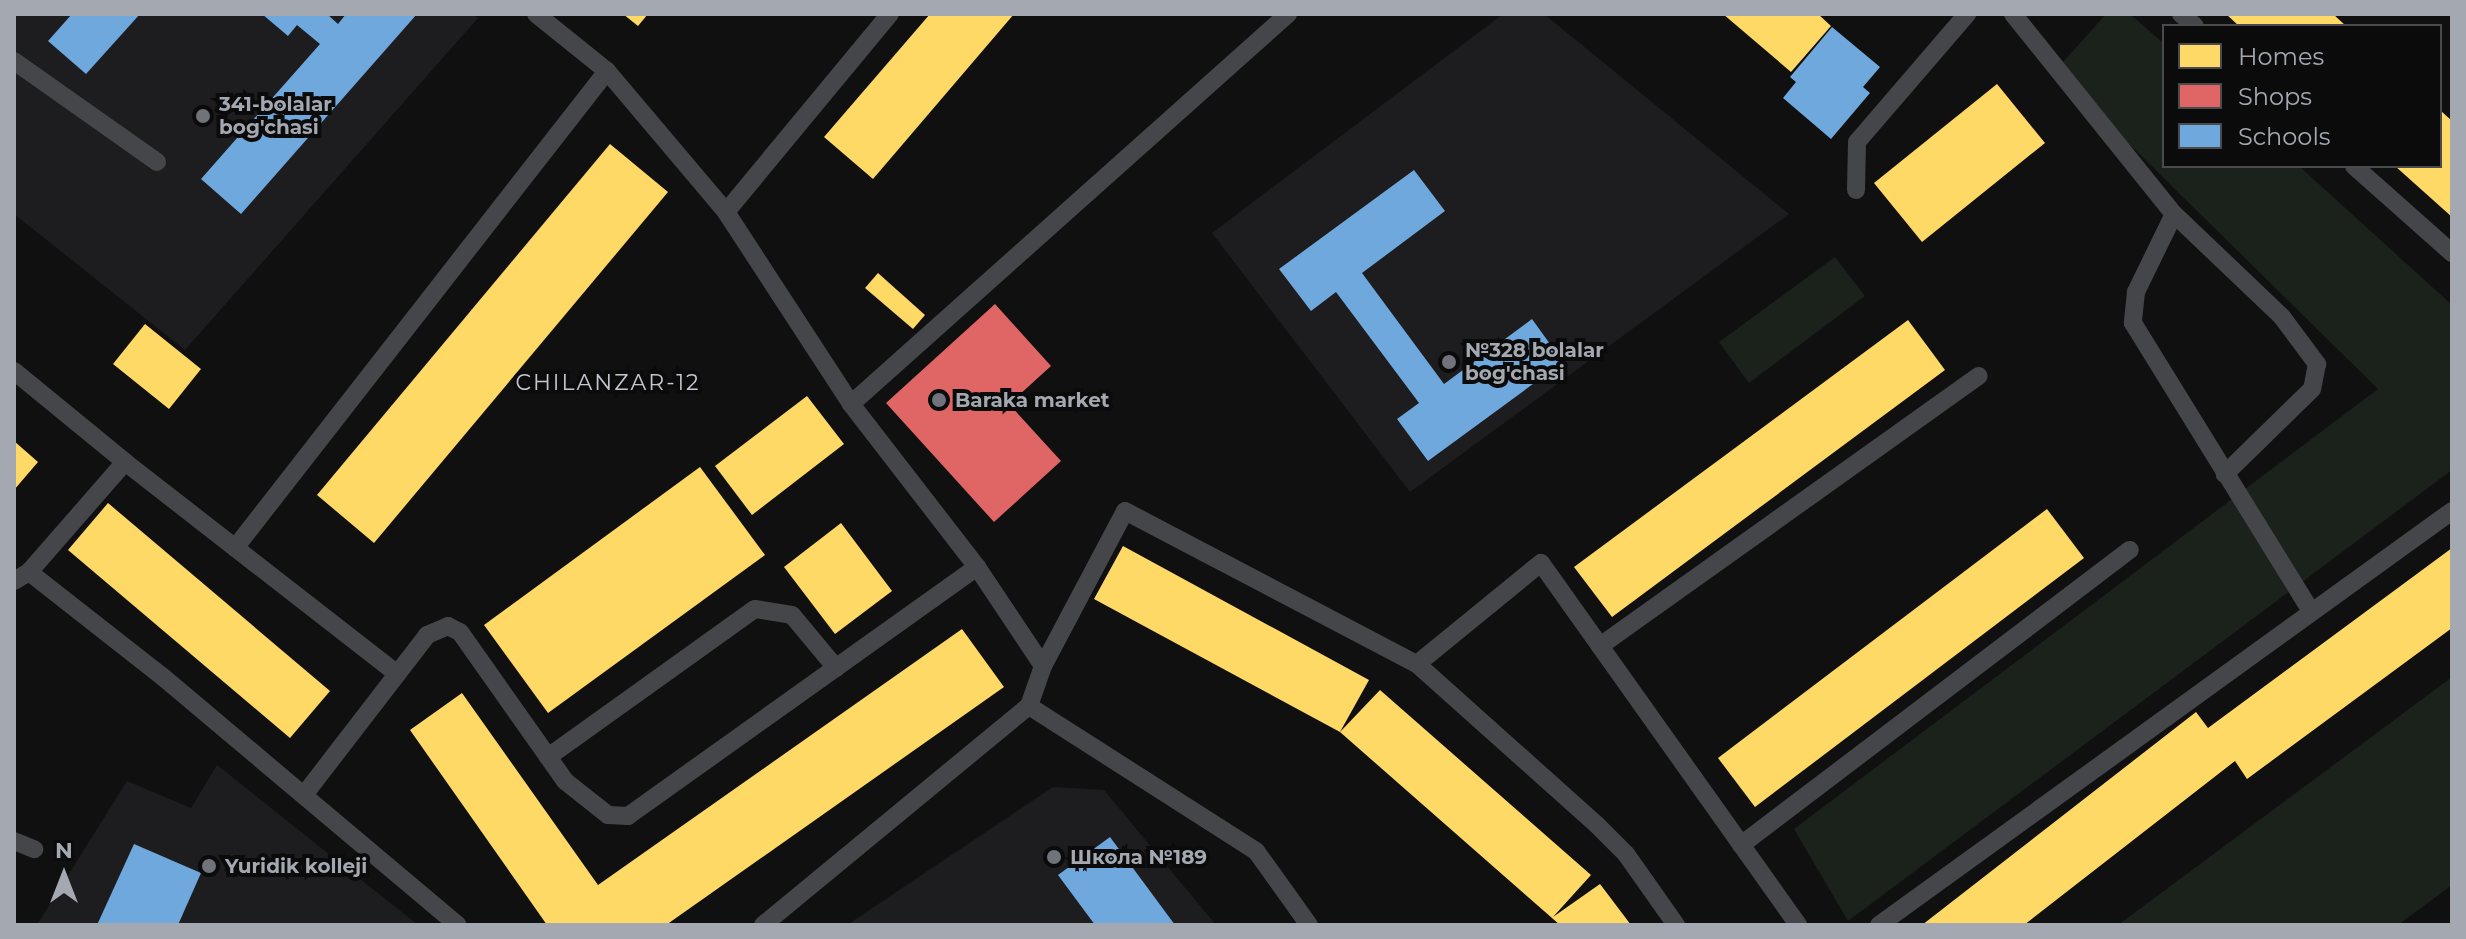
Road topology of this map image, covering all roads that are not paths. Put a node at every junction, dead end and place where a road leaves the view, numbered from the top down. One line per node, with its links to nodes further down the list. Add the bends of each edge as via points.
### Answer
1 (536, 14): 7 (lane)
2 (890, 14): 11 (lane)
3 (1288, 14): 16 (lane)
4 (1967, 14): 10 (lane, via 1857,142)
5 (2013, 14): 12 (lane)
6 (14, 61): 8 (lane)
7 (607, 71): 11 (lane); 20 (lane)
8 (157, 162)
9 (2356, 168): 13 (lane)
10 (1856, 190)
11 (726, 212): 16 (lane)
12 (2174, 214): 18 (lane, via 2136,292 2133,323); 18 (lane, via 2282,317 2317,364 2312,389)
13 (2452, 253)
14 (14, 371): 17 (lane)
15 (1978, 376): 25 (lane)
16 (851, 404): 22 (lane)
17 (125, 462): 20 (lane); 23 (lane)
18 (2225, 474): 24 (lane)
19 (2452, 511): 24 (lane)
20 (235, 548): 29 (lane)
21 (2130, 550): 34 (lane)
22 (977, 567): 27 (lane); 28 (lane)
23 (21, 577): 32 (lane)
24 (2311, 611): 41 (lane)
25 (1600, 646): 26 (lane, via 1541,563); 34 (lane)
26 (1417, 664): 27 (lane, via 1125,511); 39 (lane, via 1626,854)
27 (1043, 666): 30 (lane)
28 (836, 668): 31 (lane, via 628,816 608,815 565,781); 31 (lane, via 792,615 755,609)
29 (397, 674): 31 (lane, via 427,635 448,626 460,632); 32 (lane)
30 (1029, 706): 37 (lane); 38 (lane, via 1256,851)
31 (548, 757)
32 (304, 795): 36 (lane)
33 (14, 841): 35 (lane)
34 (1741, 845): 40 (lane)
35 (34, 849)
36 (458, 925)
37 (763, 925)
38 (1309, 925)
39 (1676, 925)
40 (1798, 925)
41 (1879, 925)

